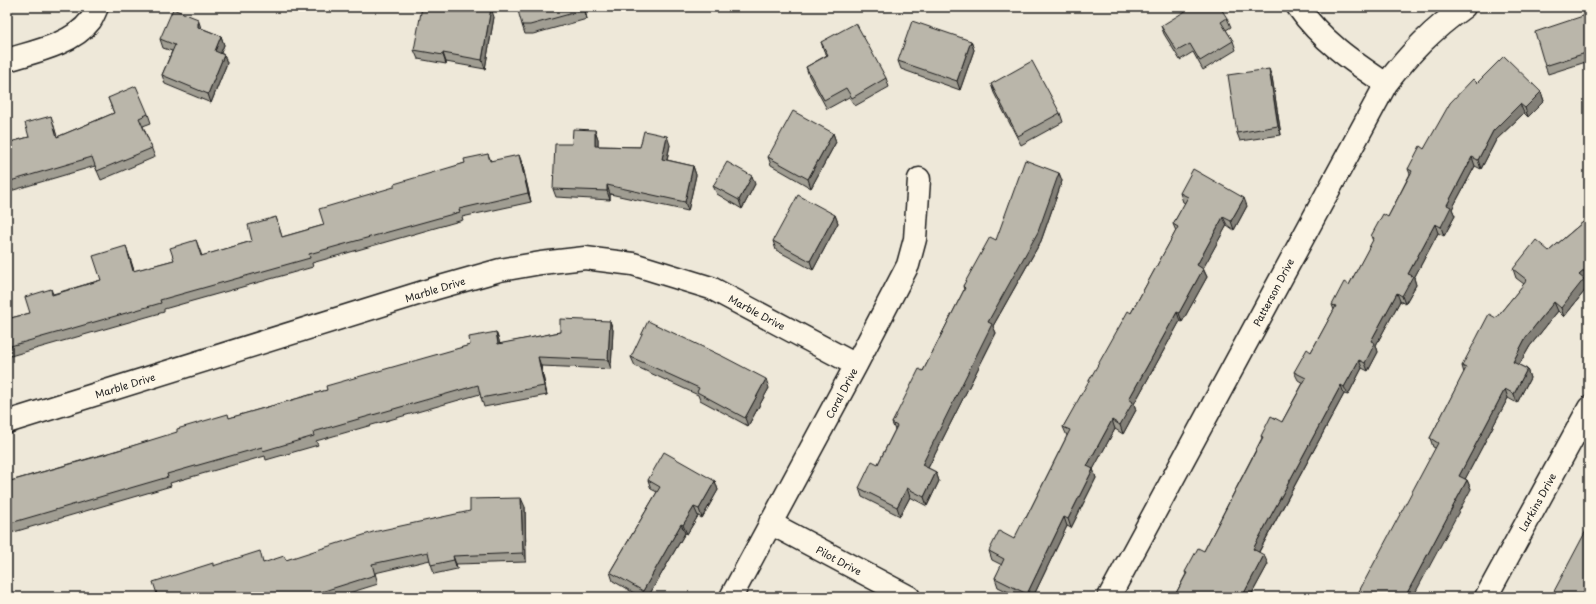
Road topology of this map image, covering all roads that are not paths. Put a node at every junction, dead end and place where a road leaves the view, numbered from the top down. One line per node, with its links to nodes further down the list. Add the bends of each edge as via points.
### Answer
1 (97, 7): 4 (street, via 91,21 76,34 57,44)
2 (1298, 7): 5 (street, via 1337,50)
3 (1464, 7): 5 (street, Patterson Drive, via 1422,41)
4 (7, 60)
5 (1386, 84): 13 (street, Patterson Drive)
6 (919, 179): 7 (street, Coral Drive, via 915,239 908,265)
7 (856, 365): 9 (street, Marble Drive, via 711,288 633,264 585,258 492,272); 10 (street, Coral Drive)
8 (1589, 408): 14 (street, Larkins Drive)
9 (7, 422)
10 (770, 523): 11 (street, Coral Drive); 12 (street, Pilot Drive)
11 (731, 597)
12 (909, 597)
13 (1109, 597)
14 (1486, 597)

